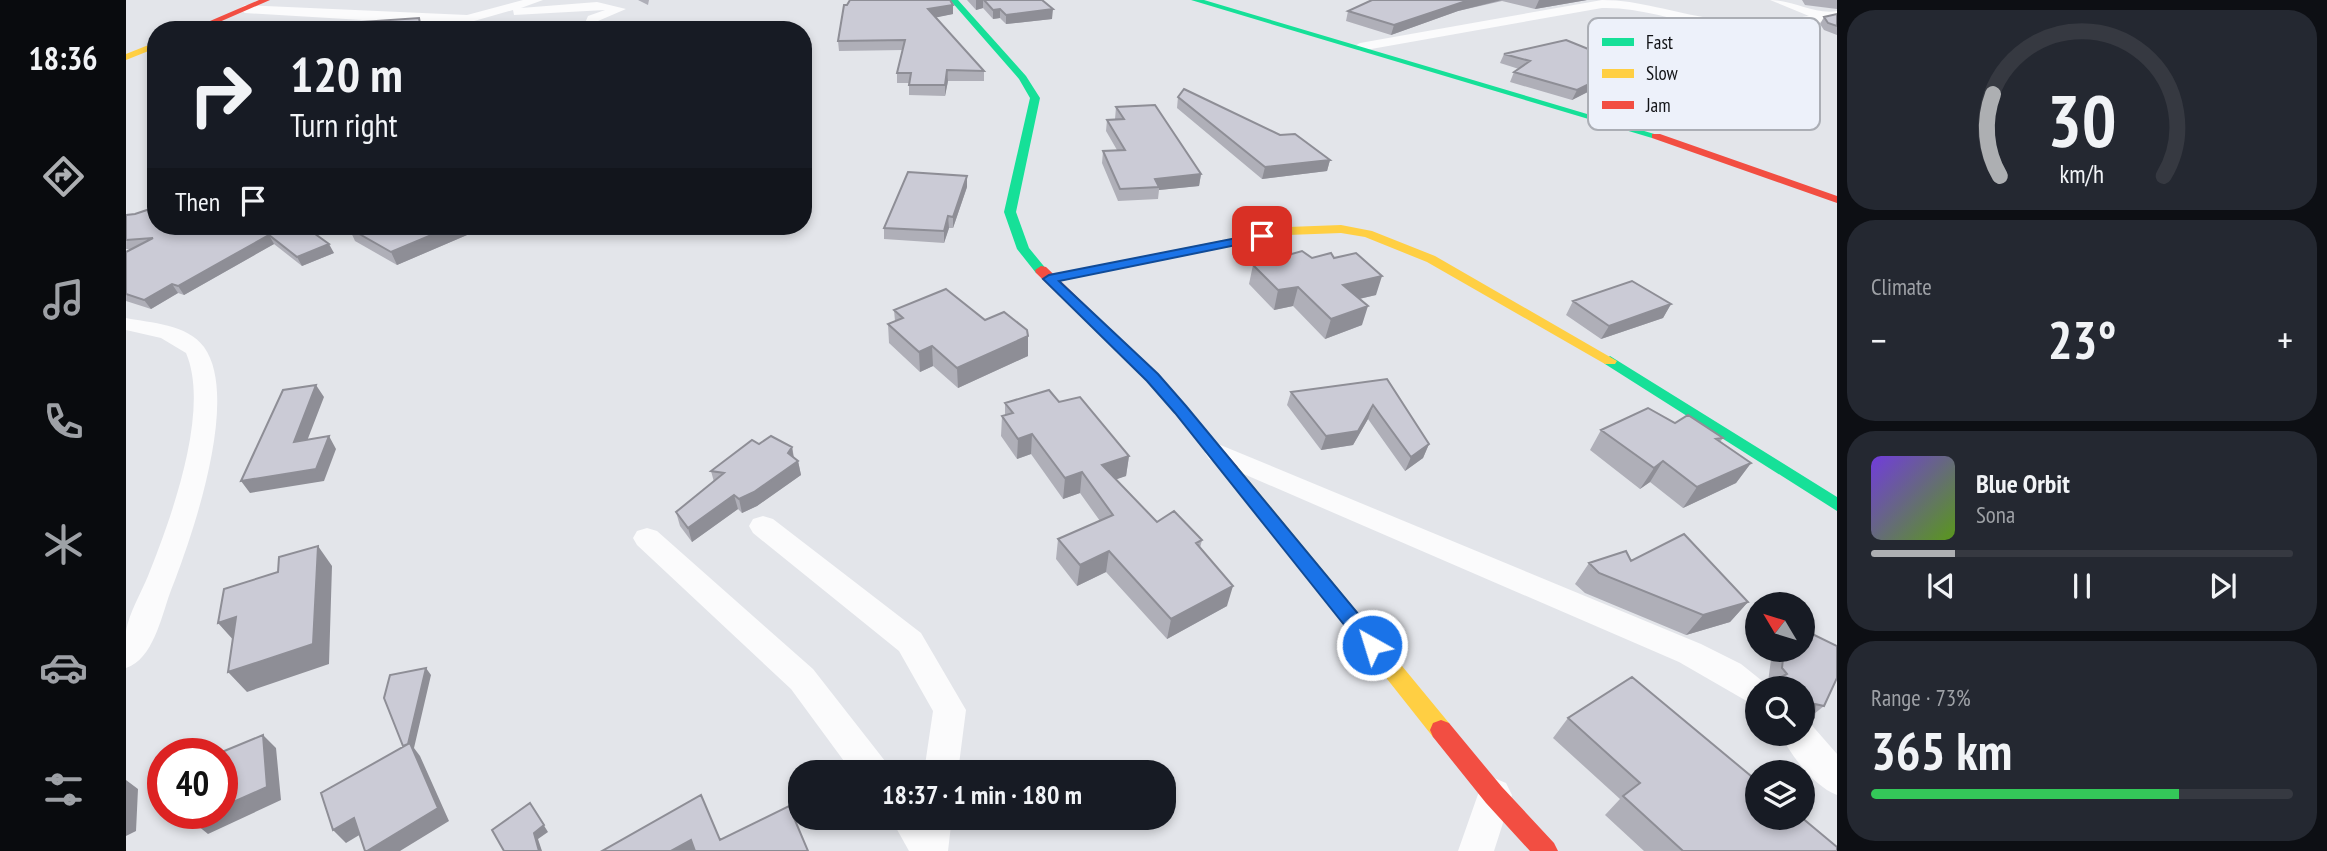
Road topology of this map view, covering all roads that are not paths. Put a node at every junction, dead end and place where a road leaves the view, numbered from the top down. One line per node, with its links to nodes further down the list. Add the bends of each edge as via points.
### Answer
1 (266, 0): 6 (main road)
2 (537, 0): 7 (street)
3 (954, 0): 19 (main road, via 1032,88 1035,97 1010,212 1023,249)
4 (1195, 0): 13 (main road)
5 (1776, 0): 8 (street)
6 (245, 9): 7 (street, via 413,19 467,19); 10 (main road); 11 (street)
7 (500, 10): 12 (street, via 543,14 608,5 620,9)
8 (1831, 16)
9 (1695, 18): 13 (street, via 1618,3)
10 (215, 21)
11 (254, 21)
12 (592, 21)
13 (1360, 47): 16 (main road)
14 (147, 49): 15 (main road)
15 (126, 57)
16 (1588, 114)
17 (1638, 130): 18 (main road)
18 (1837, 200)
19 (1049, 279): 21 (main road, via 1153,378); 22 (main road, via 1288,231 1341,229 1368,234 1431,259 1516,306)
20 (126, 324): 25 (street, via 173,336 191,346 201,361 205,408 188,503 139,636)
21 (1216, 452): 26 (street, via 1690,653); 31 (main road)
22 (1837, 505)
23 (763, 526): 29 (street, via 910,642 950,710)
24 (647, 538): 28 (street, via 802,679)
25 (126, 655)
26 (1745, 685)
27 (1808, 746): 30 (street)
28 (864, 760)
29 (943, 760)
30 (1837, 779)
31 (1494, 794): 32 (street); 33 (main road)
32 (1476, 851)
33 (1546, 851)

